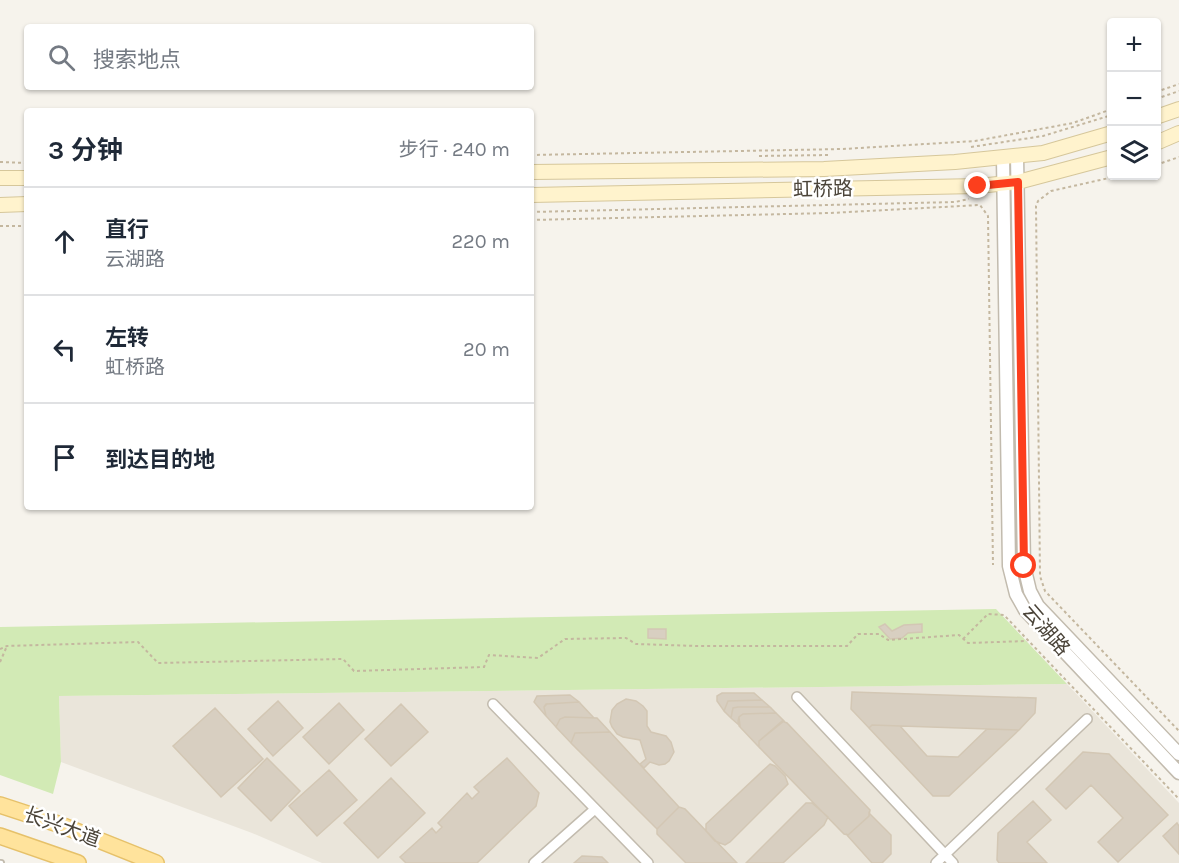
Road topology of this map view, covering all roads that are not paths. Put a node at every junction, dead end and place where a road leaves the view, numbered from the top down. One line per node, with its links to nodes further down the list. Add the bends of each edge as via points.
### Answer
1 (1179, 109): 2 (main road)
2 (1161, 115)
3 (1179, 133): 6 (main road)
4 (1107, 134): 5 (main road, 虹桥路)
5 (1090, 139): 7 (main road, 虹桥路); 10 (main road, via 1082,153)
6 (1161, 141)
7 (1017, 156): 8 (main road, 虹桥路); 15 (street, 云湖路)
8 (1003, 158): 11 (main road, 虹桥路); 16 (street, 云湖路)
9 (1107, 158): 10 (main road, 虹桥路)
10 (1097, 161): 15 (main road, 虹桥路)
11 (935, 164): 12 (main road, 虹桥路); 17 (main road)
12 (534, 172)
13 (0, 178): 14 (main road)
14 (24, 178)
15 (1018, 182): 16 (main road, 虹桥路); 24 (street, 云湖路, via 1026,579 1038,606)
16 (1004, 184): 17 (main road, 虹桥路); 25 (street, 云湖路, via 1010,566 1016,594 1025,610)
17 (939, 187): 18 (main road, 虹桥路)
18 (534, 195)
19 (24, 204): 20 (main road)
20 (0, 205)
21 (797, 697): 29 (street)
22 (493, 704): 27 (street)
23 (1087, 719): 29 (street)
24 (1179, 754)
25 (1179, 773)
26 (0, 805): 31 (main road, 长兴大道)
27 (595, 809): 32 (street); 33 (street)
28 (0, 836): 30 (main road, 长兴大道)
29 (945, 854): 34 (street); 35 (street)
30 (78, 863)
31 (156, 863)
32 (534, 863)
33 (648, 863)
34 (936, 863)
35 (953, 863)

